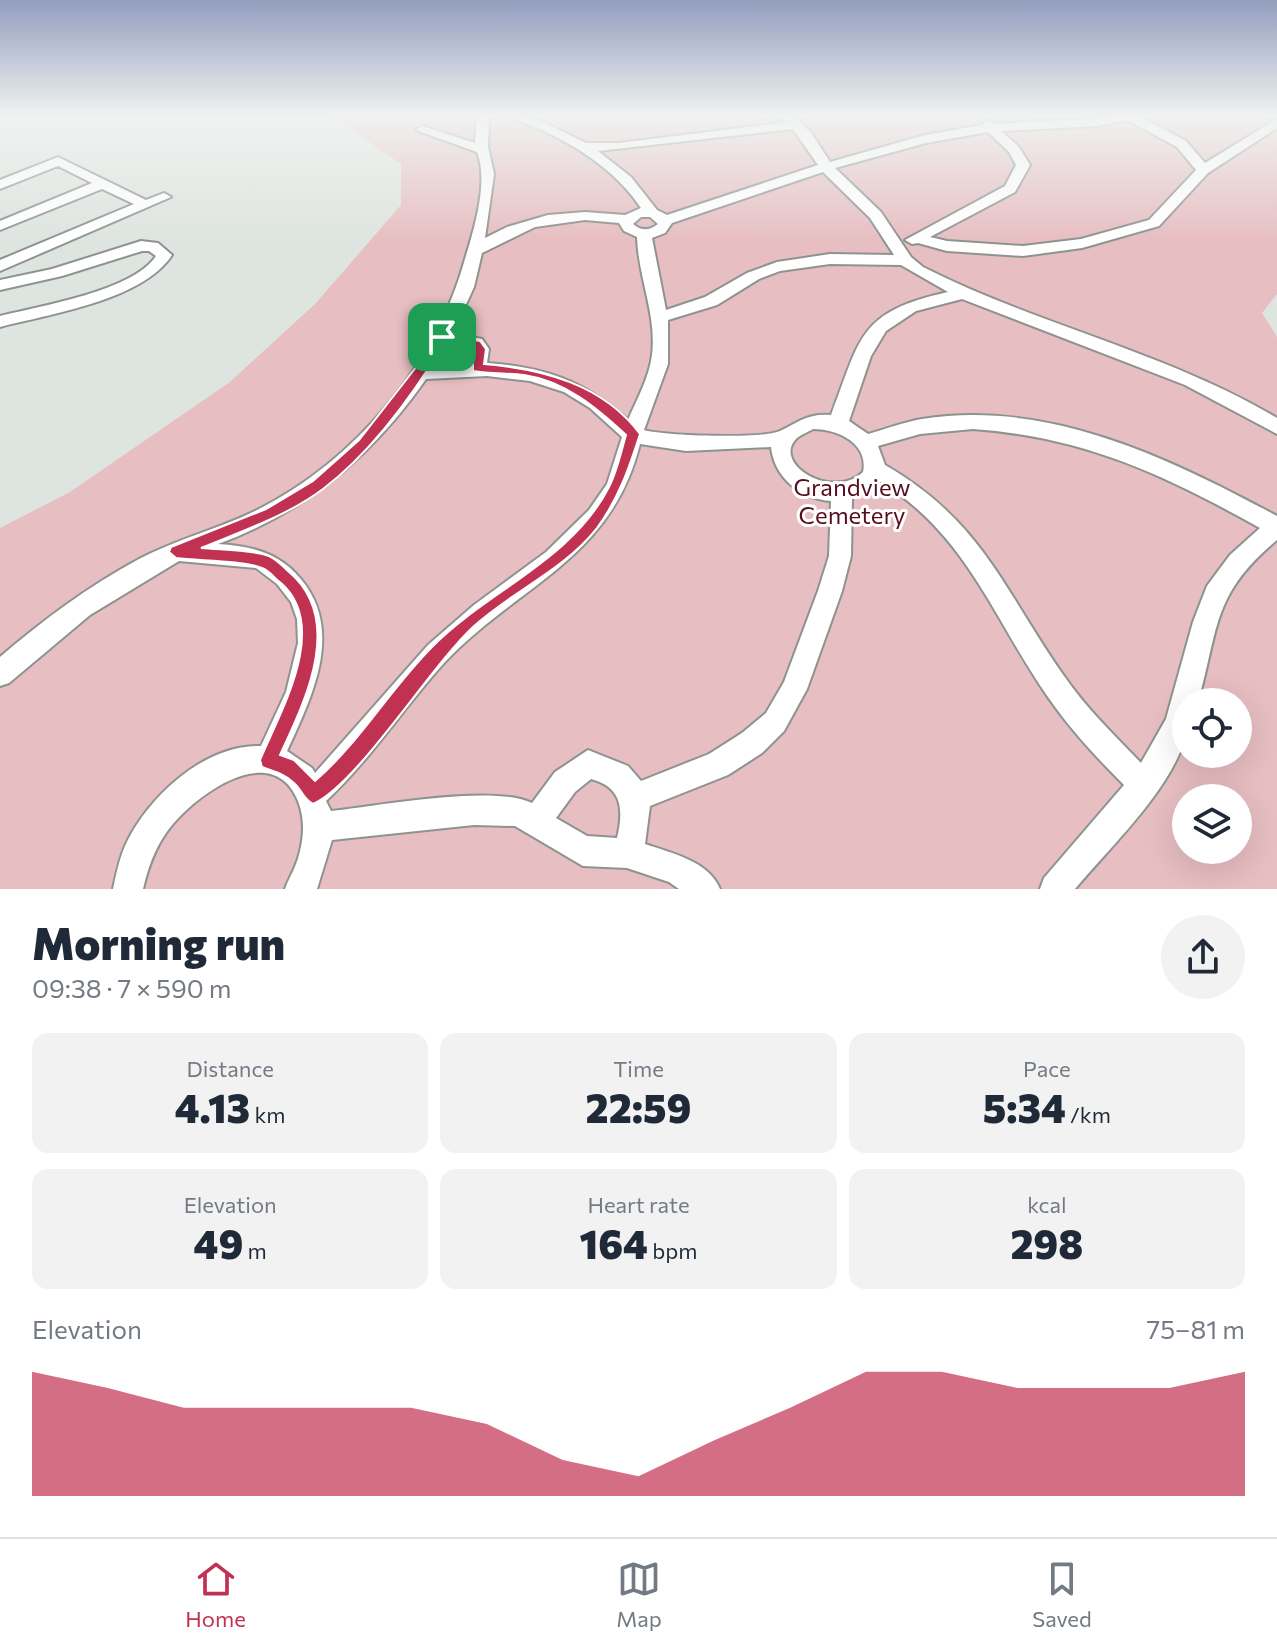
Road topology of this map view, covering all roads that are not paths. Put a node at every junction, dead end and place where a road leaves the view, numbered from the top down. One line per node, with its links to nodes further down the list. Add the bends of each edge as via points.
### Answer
1 (486, 157): 22 (street)
2 (596, 157): 9 (street)
3 (606, 157): 9 (street)
4 (821, 157): 10 (street)
5 (863, 157): 10 (street)
6 (1018, 157): 20 (street, via 1023,165 1010,189)
7 (1197, 157): 11 (street)
8 (1223, 157): 11 (street)
9 (601, 161): 18 (street, via 642,196)
10 (827, 168): 17 (street, via 734,194); 21 (street)
11 (1203, 170): 20 (street, via 1154,223 1098,240 1023,251 947,246)
12 (104, 183): 13 (street, via 58,161); 15 (street); 19 (street)
13 (0, 185)
14 (164, 197): 15 (street)
15 (146, 205): 24 (street)
16 (626, 219): 18 (street, via 641,212); 18 (street, via 628,229); 22 (street, via 594,214 546,217)
17 (665, 221): 18 (street); 18 (street, via 660,230)
18 (648, 223): 27 (street, via 644,250)
19 (0, 226)
20 (917, 238): 21 (street)
21 (896, 243): 23 (street)
22 (476, 250): 29 (street)
23 (905, 260): 26 (street); 27 (street, via 830,259 777,267 711,301)
24 (0, 266)
25 (0, 285): 28 (street, via 141,246 153,246 164,255 156,269 134,280)
26 (965, 293): 32 (street, via 911,307 876,328 865,343); 33 (street, via 1218,393)
27 (661, 317): 34 (street, via 657,376)
28 (0, 322)
29 (442, 337): 30 (street, via 476,343); 31 (street)
30 (477, 368): 31 (street); 34 (street, via 528,372 570,386 602,405)
31 (421, 373): 40 (street, via 364,443 318,485 271,513)
32 (838, 424): 35 (street, via 810,422); 36 (street)
33 (1277, 427)
34 (633, 434): 35 (street, via 681,443); 44 (street, via 615,489 591,524 564,554 469,621 342,769)
35 (785, 438): 38 (street, via 781,456 795,479)
36 (867, 442): 37 (street); 39 (street, via 899,429 936,424 1043,428 1148,460)
37 (875, 469): 38 (street, via 868,482); 43 (street, via 925,499 965,539 1055,685 1087,728)
38 (842, 493): 45 (street, via 840,556 830,591 794,689 775,722 718,765)
39 (1277, 527): 43 (street, via 1250,547 1211,603 1171,741)
40 (176, 552): 41 (street, via 102,590); 42 (street, via 267,562 293,585 307,612 309,647 301,689)
41 (0, 674)
42 (269, 760): 44 (street, via 287,766); 49 (street, via 221,767 173,799 138,850)
43 (1142, 783): 52 (street)
44 (313, 794): 47 (street)
45 (635, 797): 46 (street, via 624,779 606,767 588,764 554,793); 48 (street, via 637,828)
46 (537, 822): 47 (street, via 519,812 474,811); 48 (street, via 583,851)
47 (319, 827): 50 (street, via 315,854)
48 (627, 853): 51 (street, via 678,870)
49 (128, 889)
50 (300, 889)
51 (705, 889)
52 (1055, 889)

